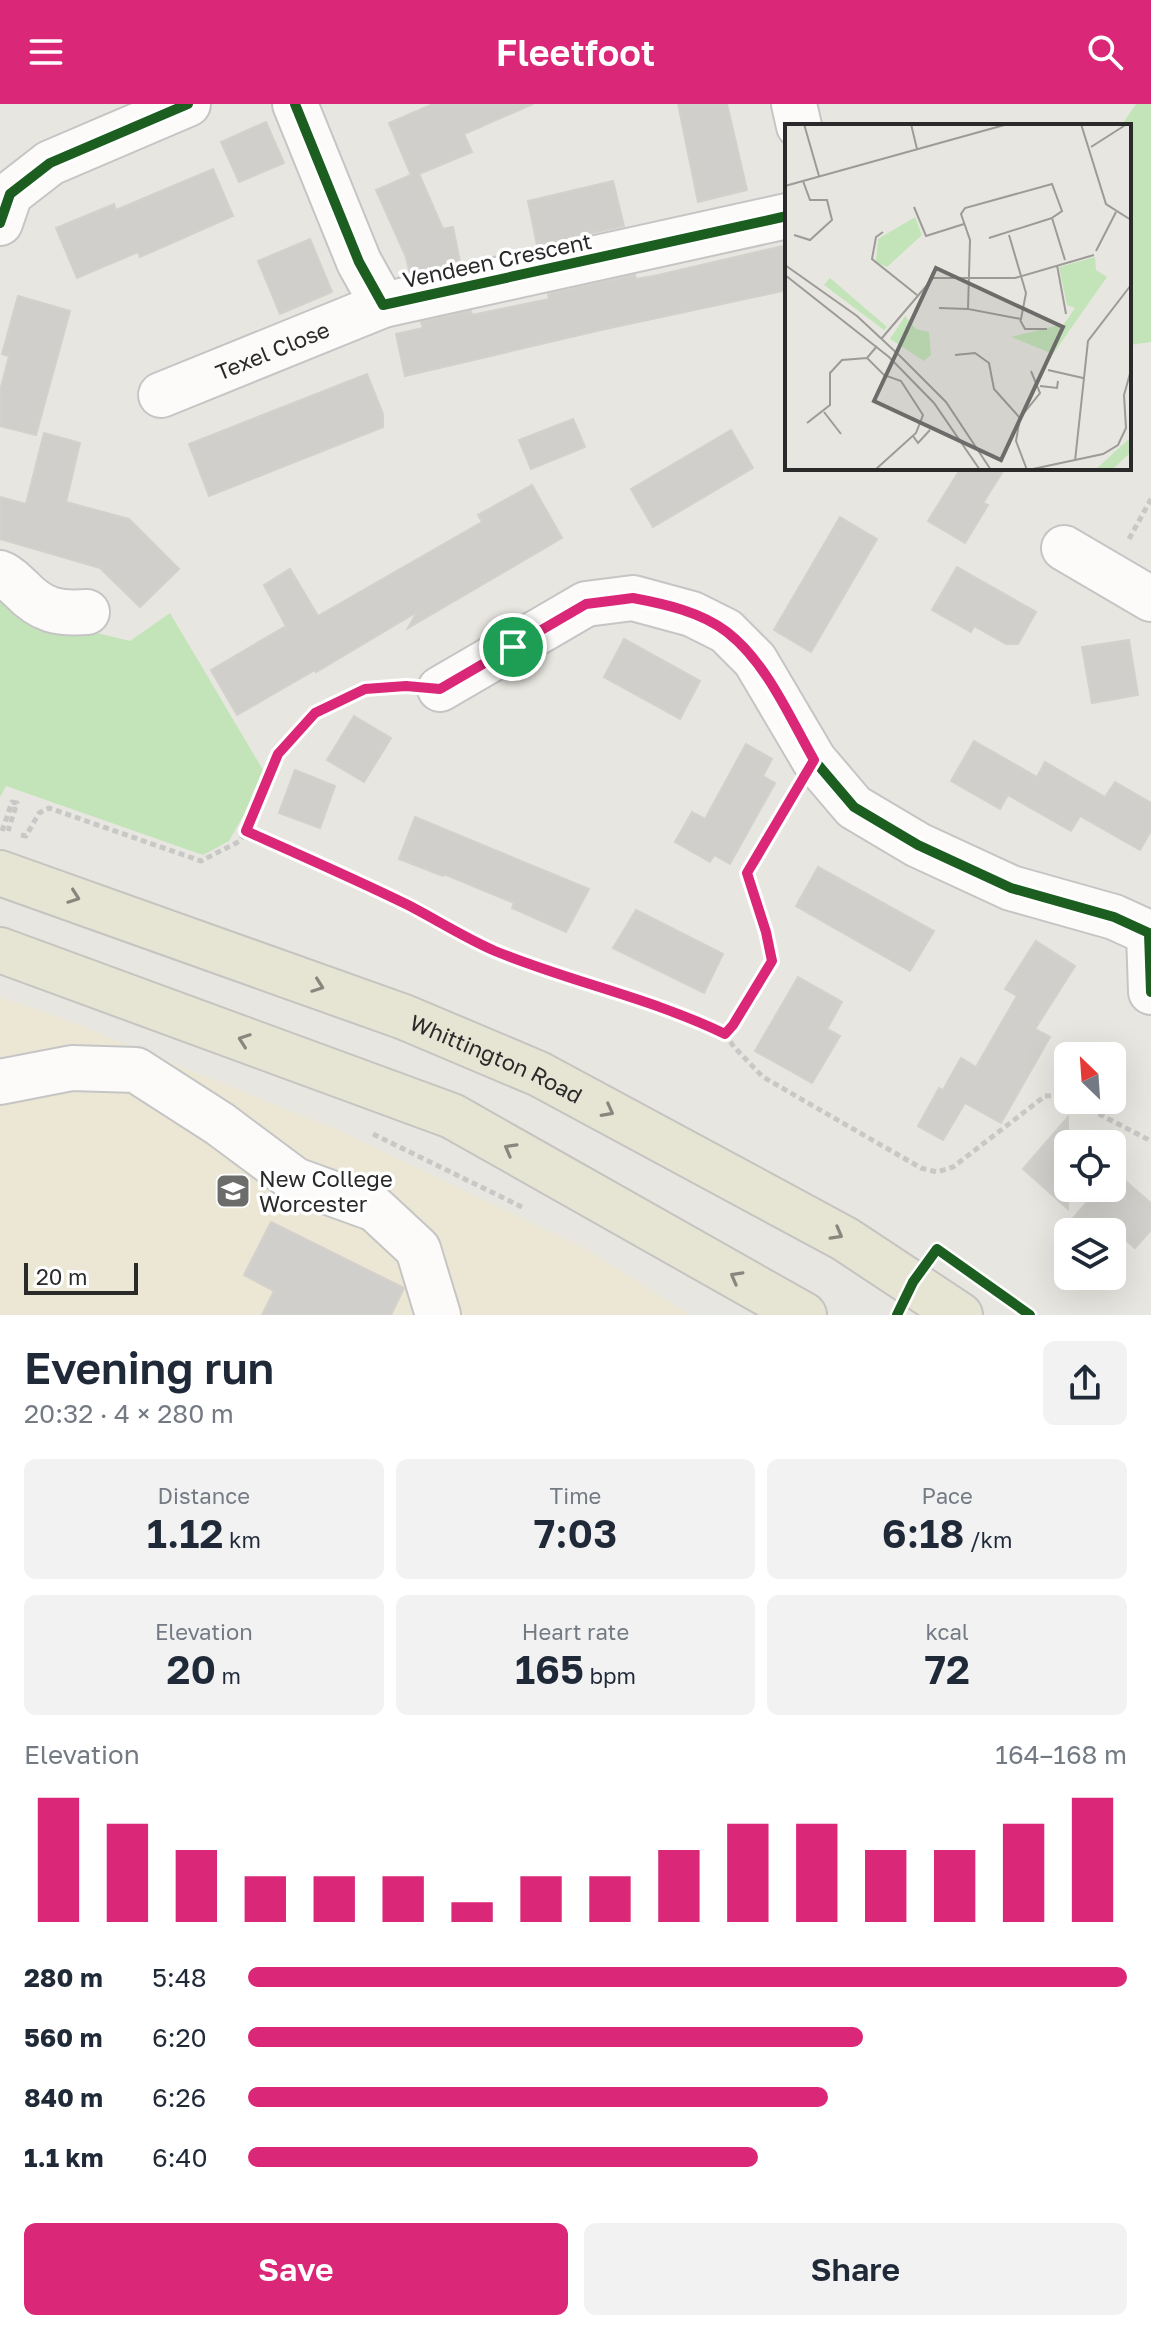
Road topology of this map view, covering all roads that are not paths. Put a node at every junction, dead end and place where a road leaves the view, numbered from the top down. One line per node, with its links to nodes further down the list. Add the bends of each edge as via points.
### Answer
1 (188, 104): 6 (street, via 50,163 10,194)
2 (295, 104): 7 (street, Vendeen Crescent, via 359,262)
3 (794, 104): 4 (street)
4 (799, 124)
5 (785, 216): 7 (street, Vendeen Crescent)
6 (0, 223)
7 (383, 305): 8 (street, Texel Close)
8 (161, 395)
9 (1064, 548): 11 (street)
10 (0, 573): 12 (street, via 34,603 62,614)
11 (1151, 599)
12 (87, 612)
13 (440, 689): 15 (street, via 586,604 633,598 692,614 726,631 755,660 814,760 854,807 918,845 1011,888)
14 (2, 841): 21 (main road, Whittington Road, one-way to 21, via 539,1074 845,1239)
15 (1150, 932): 17 (street)
16 (0, 950): 20 (main road, one-way to 16, via 452,1116)
17 (1151, 992)
18 (0, 1082): 19 (street, via 72,1068 136,1070 295,1180 375,1209 418,1249)
19 (438, 1315)
20 (804, 1315)
21 (960, 1315)

